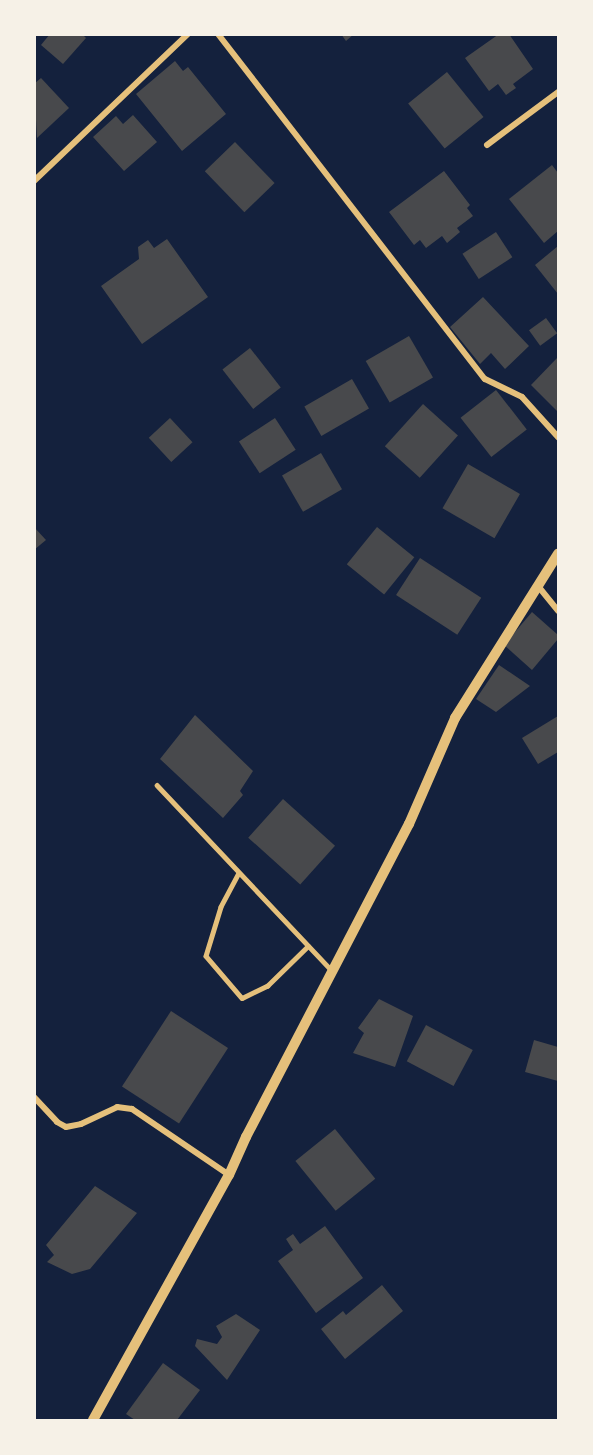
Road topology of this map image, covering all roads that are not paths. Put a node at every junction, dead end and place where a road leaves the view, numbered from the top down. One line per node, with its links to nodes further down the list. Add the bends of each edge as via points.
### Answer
1 (188, 34): 5 (street)
2 (218, 34): 6 (street, via 485,379 522,397)
3 (558, 92): 4 (street)
4 (487, 145)
5 (34, 181)
6 (558, 437)
7 (558, 554): 8 (street)
8 (538, 586): 9 (street); 13 (street, via 455,718 409,824)
9 (558, 611)
10 (157, 785): 11 (lane)
11 (239, 873): 12 (lane); 12 (lane, via 221,907 206,956 242,998 267,986)
12 (308, 946): 13 (lane)
13 (332, 972): 15 (street)
14 (34, 1097): 15 (street, via 66,1128 117,1107 132,1109)
15 (229, 1175): 16 (street)
16 (93, 1420)

